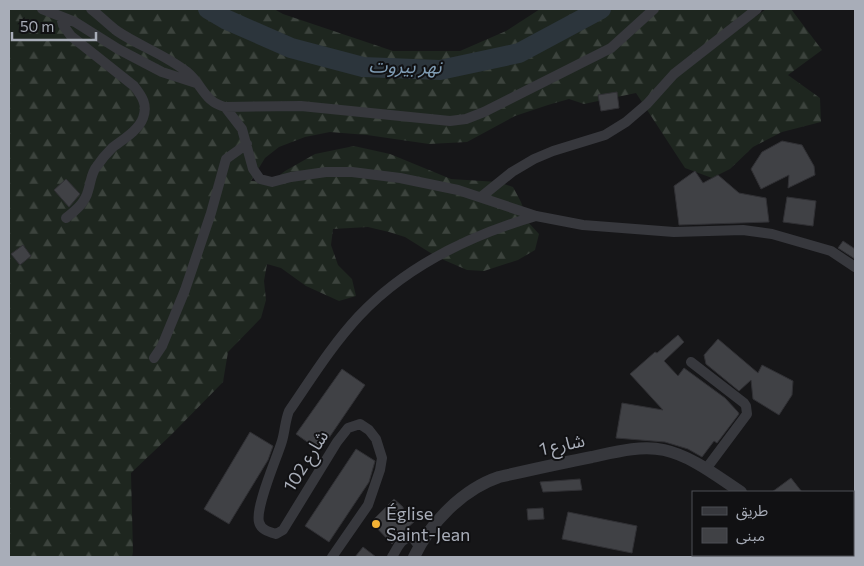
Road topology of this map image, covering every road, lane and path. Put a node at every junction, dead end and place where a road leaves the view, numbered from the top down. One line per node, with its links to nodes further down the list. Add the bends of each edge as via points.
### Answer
1 (42, 9): 5 (street)
2 (91, 9): 6 (street, via 118,31 188,72)
3 (654, 9): 7 (street, via 611,48 506,102 466,118 429,120 301,106)
4 (757, 9): 9 (street, via 674,74 626,122 605,135 534,159)
5 (61, 17): 6 (street, via 162,72); 11 (street, via 71,36 137,90 145,111 132,132 96,167 84,200)
6 (197, 84): 7 (street, via 208,99)
7 (225, 107): 8 (street, via 242,129)
8 (247, 144): 9 (street, via 254,169 260,178 272,182 326,172 352,172 400,178); 13 (street, via 226,158 185,290)
9 (481, 197): 10 (street)
10 (536, 216): 12 (street, via 583,225 674,232 743,230 772,234 831,251); 18 (street, شارع 102, via 470,239 407,274 347,330 289,411 258,519 260,527 268,532 276,534 283,530 348,428 360,424 369,430 376,439 382,458 368,505)
11 (66, 218)
12 (855, 267)
13 (154, 358)
14 (691, 362): 15 (street, via 744,403 747,410)
15 (706, 469): 16 (street, شارع 1); 17 (street, شارع 1, via 664,450 633,449 499,477 482,483 446,512)
16 (739, 491)
17 (417, 552): 19 (street, via 412,537 406,538)
18 (332, 557)
19 (392, 557)

